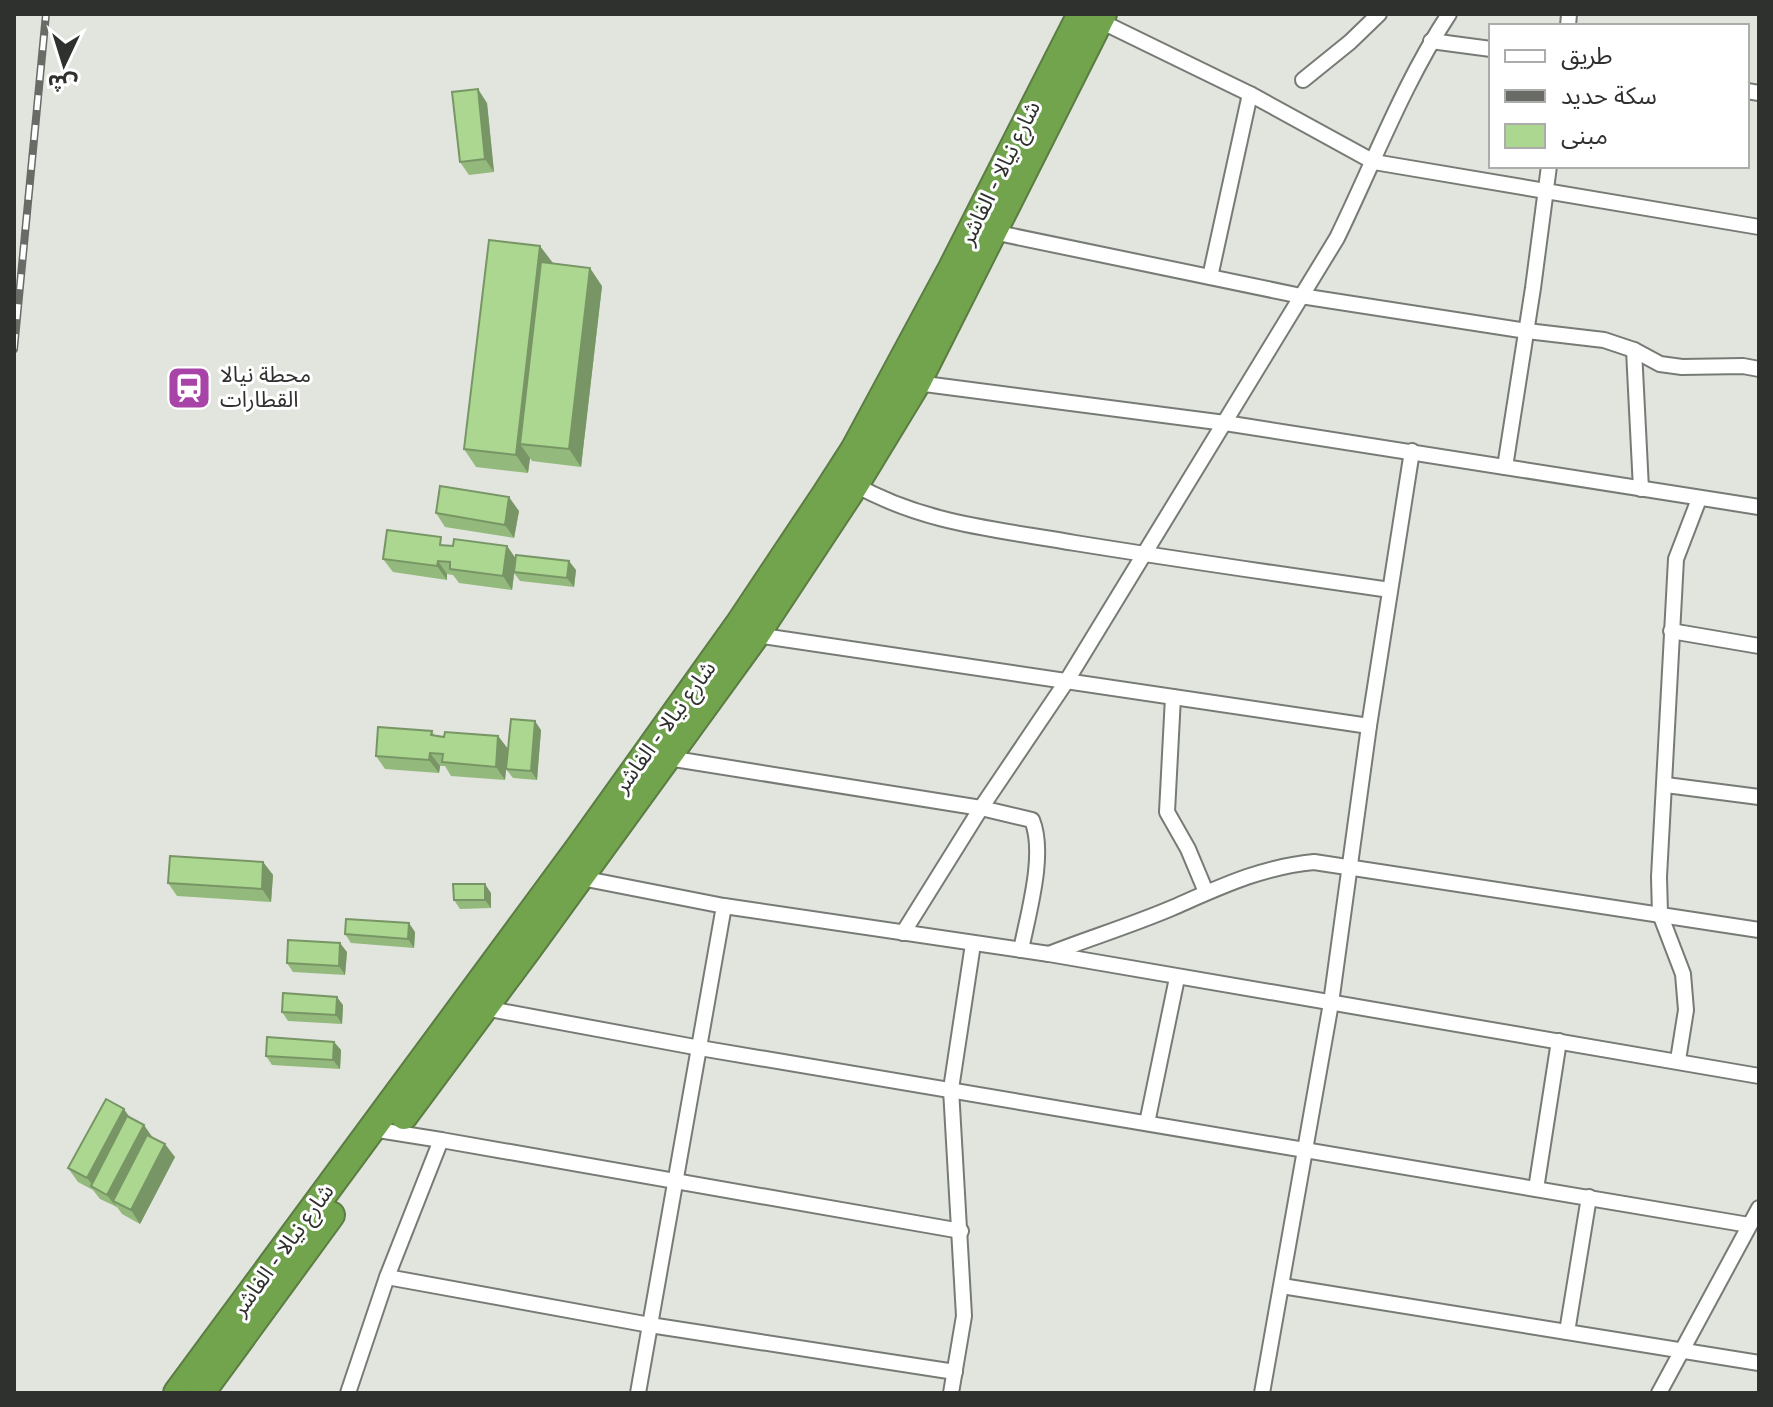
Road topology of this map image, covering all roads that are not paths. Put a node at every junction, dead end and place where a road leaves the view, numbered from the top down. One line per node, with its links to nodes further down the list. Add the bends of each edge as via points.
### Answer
1 (1379, 14): 6 (street)
2 (1449, 14): 4 (street)
3 (1092, 16): 7 (street); 12 (highway, شارع نيالا - الفاشر); 22 (highway, شارع نيالا - الفاشر, via 945,281)
4 (1431, 41): 5 (street); 8 (street)
5 (1489, 49)
6 (1303, 80)
7 (1250, 94): 8 (street); 13 (street)
8 (1374, 162): 10 (street); 14 (street)
9 (1549, 168): 10 (street)
10 (1546, 193): 11 (street); 15 (street)
11 (1759, 227)
12 (993, 232): 13 (street); 18 (highway, شارع نيالا - الفاشر)
13 (1210, 277): 14 (street)
14 (1301, 296): 15 (street); 19 (street)
15 (1527, 331): 16 (street, via 1604,340); 21 (street)
16 (1634, 350): 17 (street, via 1660,364); 23 (street)
17 (1759, 369)
18 (917, 383): 19 (street); 22 (highway, شارع نيالا - الفاشر)
19 (1225, 423): 20 (street); 26 (street)
20 (1412, 451): 21 (street); 27 (street)
21 (1505, 467): 23 (street)
22 (847, 480): 26 (street, via 898,507 944,521); 29 (highway, شارع نيالا - الفاشر); 39 (highway, شارع نيالا - الفاشر, via 739,624)
23 (1641, 489): 24 (street)
24 (1699, 499): 25 (street); 28 (street, via 1676,559)
25 (1759, 507)
26 (1144, 554): 27 (street); 31 (street)
27 (1390, 590): 33 (street)
28 (1671, 631): 30 (street); 35 (street)
29 (756, 635): 31 (street); 34 (highway, شارع نيالا - الفاشر)
30 (1759, 646)
31 (1066, 682): 32 (street); 37 (street)
32 (1173, 697): 33 (street); 40 (street, via 1167,812)
33 (1369, 726): 38 (street)
34 (668, 758): 37 (street); 39 (highway, شارع نيالا - الفاشر)
35 (1666, 785): 36 (street); 42 (street)
36 (1759, 797)
37 (981, 808): 44 (street); 46 (street, via 1032,820 1038,834)
38 (1349, 868): 40 (street, via 1314,862 1283,865); 42 (street); 49 (street)
39 (569, 876): 41 (street); 50 (highway, شارع نيالا - الفاشر); 51 (highway, شارع نيالا - الفاشر)
40 (1206, 892): 47 (street)
41 (724, 906): 44 (street); 53 (street)
42 (1660, 914): 43 (street); 54 (street, via 1683,974 1686,1010)
43 (1759, 930)
44 (903, 933): 45 (street)
45 (973, 944): 46 (street); 56 (street)
46 (1021, 950): 47 (street)
47 (1049, 954): 48 (street)
48 (1177, 978): 49 (street); 57 (street)
49 (1331, 1003): 52 (street); 60 (street)
50 (484, 1008): 51 (highway, شارع نيالا - الفاشر); 53 (street)
51 (454, 1031): 58 (highway, شارع نيالا - الفاشر)
52 (1559, 1041): 54 (street); 62 (street)
53 (700, 1048): 56 (street); 61 (street)
54 (1678, 1060): 55 (street)
55 (1759, 1076)
56 (951, 1089): 57 (street); 66 (street)
57 (1147, 1123): 60 (street)
58 (382, 1130): 59 (street); 74 (highway, شارع نيالا - الفاشر)
59 (441, 1140): 61 (street); 67 (street)
60 (1305, 1150): 62 (street); 68 (street)
61 (674, 1179): 66 (street); 69 (street)
62 (1536, 1189): 63 (street)
63 (1589, 1197): 65 (street); 70 (street)
64 (1759, 1208): 65 (street)
65 (1749, 1225): 71 (street)
66 (961, 1231): 73 (street, via 964,1316)
67 (387, 1277): 69 (street); 76 (street)
68 (1282, 1286): 70 (street); 79 (street)
69 (650, 1325): 73 (street); 77 (street)
70 (1567, 1332): 71 (street)
71 (1683, 1351): 72 (street); 80 (street)
72 (1759, 1363)
73 (955, 1372): 78 (street)
74 (204, 1378): 75 (highway, شارع نيالا - الفاشر)
75 (177, 1393)
76 (348, 1393)
77 (638, 1393)
78 (951, 1393)
79 (1262, 1393)
80 (1659, 1393)

